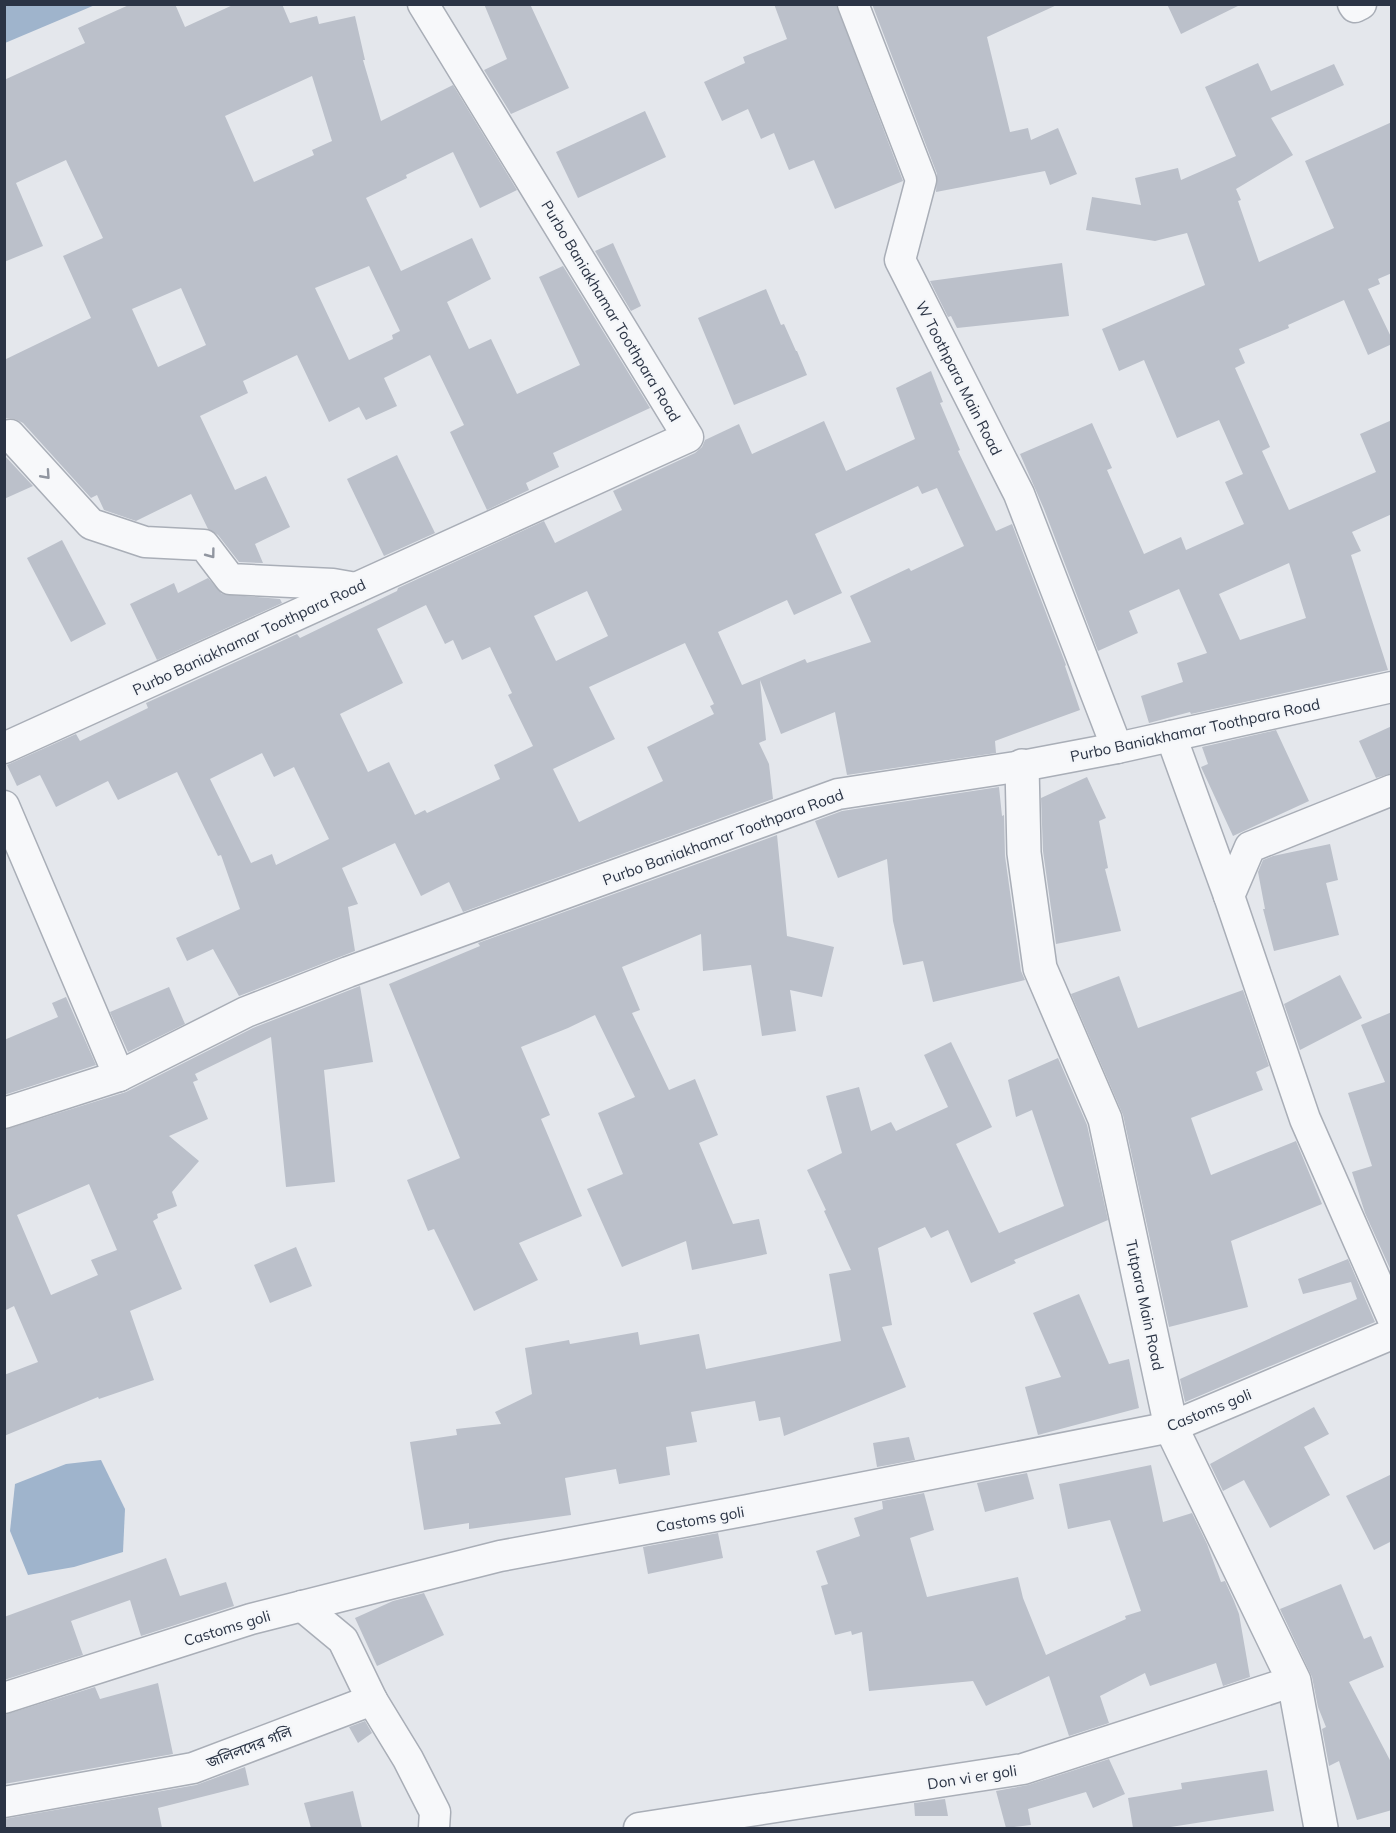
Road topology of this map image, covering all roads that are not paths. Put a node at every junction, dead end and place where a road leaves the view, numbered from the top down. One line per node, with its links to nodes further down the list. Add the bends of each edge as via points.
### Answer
1 (423, 4): 6 (street, Purbo Baniakhamar Toothpara Road, via 688,437)
2 (853, 4): 10 (street, W Toothpara Main Road, via 921,180 900,260 1019,494)
3 (1353, 4): 4 (street)
4 (1361, 4)
5 (4, 436): 6 (street, one-way to 6, via 10,435 91,524 145,542 204,545 230,579)
6 (357, 588): 9 (street, Purbo Baniakhamar Toothpara Road)
7 (1392, 687): 8 (street, Purbo Baniakhamar Toothpara Road)
8 (1171, 736): 10 (street, Purbo Baniakhamar Toothpara Road); 14 (street)
9 (4, 748)
10 (1117, 748): 11 (street, Purbo Baniakhamar Toothpara Road)
11 (1022, 766): 15 (street, Purbo Baniakhamar Toothpara Road, via 838,794 246,1012); 18 (street, Tutpara Main Road, via 1024,853 1040,968 1105,1119)
12 (1392, 790): 14 (street, via 1250,847)
13 (4, 806): 15 (street)
14 (1229, 896): 17 (street, via 1305,1119)
15 (119, 1076): 16 (street, Purbo Baniakhamar Toothpara Road)
16 (4, 1113)
17 (1391, 1317): 18 (street, Castoms goli)
18 (1171, 1427): 19 (street, Castoms goli, via 500,1556); 20 (street, Tutpara Main Road)
19 (302, 1606): 21 (street, Castoms goli); 22 (street, via 343,1641)
20 (1294, 1681): 25 (street, Don vi er goli, via 1023,1769); 26 (street, Tutpara Main Road)
21 (4, 1698)
22 (372, 1700): 23 (street, জলিলদের গলি, via 193,1768); 24 (street, via 435,1812)
23 (4, 1802)
24 (434, 1828)
25 (639, 1828)
26 (1321, 1828)

